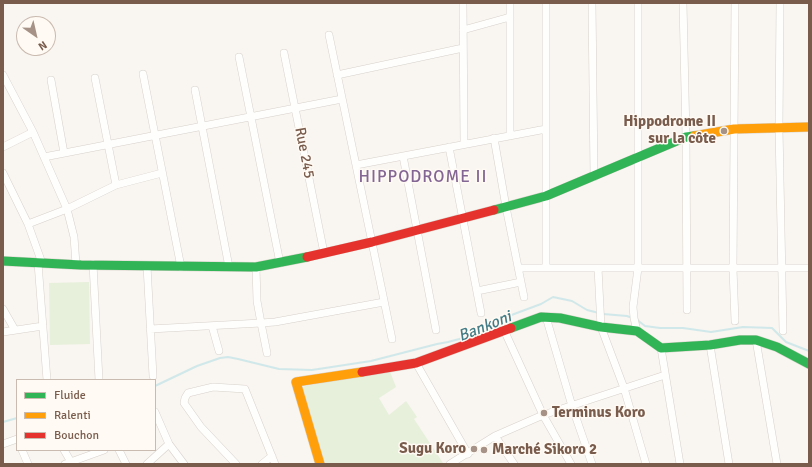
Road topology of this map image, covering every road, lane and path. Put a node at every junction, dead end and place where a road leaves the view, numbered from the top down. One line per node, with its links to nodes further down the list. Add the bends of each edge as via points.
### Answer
1 (463, 3): 10 (street)
2 (510, 3): 9 (street)
3 (546, 3): 27 (street)
4 (592, 3): 45 (street)
5 (638, 3): 41 (street)
6 (683, 3): 32 (street)
7 (735, 3): 28 (street)
8 (780, 3): 26 (street)
9 (510, 17): 10 (street); 31 (street)
10 (463, 30): 12 (street)
11 (329, 36): 17 (street)
12 (463, 48): 17 (street); 35 (street)
13 (284, 53): 22 (street, Rue 245)
14 (239, 57): 23 (street)
15 (143, 74): 30 (street)
16 (3, 75): 29 (street)
17 (337, 75): 21 (street)
18 (95, 78): 34 (street)
19 (51, 80): 38 (street)
20 (195, 90): 24 (street)
21 (342, 99): 22 (street); 42 (street)
22 (295, 108): 23 (street); 54 (street, Rue 245)
23 (251, 116): 24 (street); 57 (street)
24 (201, 126): 30 (street); 62 (street)
25 (809, 127): 26 (street)
26 (779, 128): 28 (street); 70 (street)
27 (546, 129): 31 (street); 47 (street)
28 (734, 129): 32 (street); 69 (street)
29 (33, 132): 36 (street); 40 (street)
30 (155, 135): 34 (street); 44 (street)
31 (510, 135): 33 (street)
32 (686, 137): 41 (street); 68 (street)
33 (494, 138): 35 (street); 48 (street)
34 (108, 144): 38 (street); 46 (street)
35 (464, 144): 37 (street)
36 (3, 147)
37 (449, 147): 39 (street); 50 (street)
38 (64, 152): 40 (street)
39 (403, 156): 42 (street); 52 (street)
40 (44, 157): 49 (street)
41 (638, 158): 45 (street); 67 (street)
42 (356, 165): 53 (street)
43 (3, 173): 51 (street)
44 (162, 173): 46 (street); 61 (street)
45 (594, 177): 47 (street)
46 (116, 185): 49 (street)
47 (546, 196): 48 (street); 64 (street)
48 (506, 207): 50 (street); 65 (street)
49 (67, 209): 51 (street); 58 (street, via 74,237)
50 (463, 218): 52 (street); 73 (street)
51 (28, 224): 56 (street)
52 (417, 230): 53 (street); 87 (street)
53 (372, 242): 54 (street); 75 (street)
54 (324, 253): 57 (street)
55 (3, 261): 56 (street)
56 (40, 263): 58 (street); 82 (street)
57 (280, 263): 63 (street)
58 (76, 264): 59 (street)
59 (93, 264): 60 (street); 103 (street)
60 (147, 266): 61 (street); 86 (street)
61 (181, 267): 62 (street)
62 (229, 267): 63 (street)
63 (256, 267): 81 (street, via 256,301)
64 (546, 267): 65 (street); 66 (street)
65 (518, 268): 72 (street)
66 (598, 268): 67 (street); 84 (street)
67 (638, 268): 68 (street); 89 (street, via 633,307)
68 (686, 268): 69 (street); 77 (street)
69 (733, 268): 70 (street); 80 (street)
70 (782, 268): 71 (street); 90 (street)
71 (809, 268)
72 (521, 282): 73 (street); 74 (street)
73 (476, 290): 78 (street)
74 (524, 297)
75 (384, 302): 81 (street); 92 (street)
76 (3, 309): 85 (street)
77 (686, 310)
78 (481, 313)
79 (546, 317): 84 (street); 88 (street); 105 (street)
80 (735, 321)
81 (261, 323): 83 (street); 97 (street)
82 (43, 326): 85 (street); 102 (street)
83 (212, 326): 86 (street); 96 (street)
84 (601, 327): 89 (street); 104 (street)
85 (15, 330): 91 (street)
86 (150, 330): 101 (street)
87 (436, 330)
88 (504, 330): 98 (street); 107 (street)
89 (637, 331): 95 (street)
90 (783, 331)
91 (3, 332)
92 (392, 339)
93 (756, 340): 94 (street); 99 (street, via 777,347); 135 (street)
94 (710, 345): 95 (street); 134 (street)
95 (661, 348): 100 (street)
96 (219, 351)
97 (267, 353)
98 (416, 362): 116 (street); 127 (street, via 296,382)
99 (809, 367)
100 (665, 375): 104 (street); 133 (street)
101 (153, 376)
102 (47, 379)
103 (99, 379)
104 (624, 388): 105 (street); 132 (street)
105 (572, 406): 107 (street); 131 (street)
106 (156, 414): 111 (street)
107 (543, 415): 108 (street); 130 (street)
108 (495, 436): 116 (street); 129 (street)
109 (16, 439): 110 (street)
110 (3, 444)
111 (169, 444): 122 (street); 123 (street)
112 (22, 451): 120 (street)
113 (64, 451): 119 (street)
114 (101, 451): 119 (street)
115 (120, 451): 121 (street)
116 (468, 454): 118 (street)
117 (272, 456): 124 (street, via 245,389 213,387 188,393 184,403 201,427); 125 (street); 126 (street)
118 (462, 461): 128 (street)
119 (68, 463)
120 (28, 464)
121 (126, 464)
122 (147, 464)
123 (184, 464)
124 (236, 464)
125 (262, 464)
126 (275, 464)
127 (320, 464)
128 (450, 464)
129 (514, 464)
130 (571, 464)
131 (592, 464)
132 (646, 464)
133 (680, 464)
134 (729, 464)
135 (777, 464)

